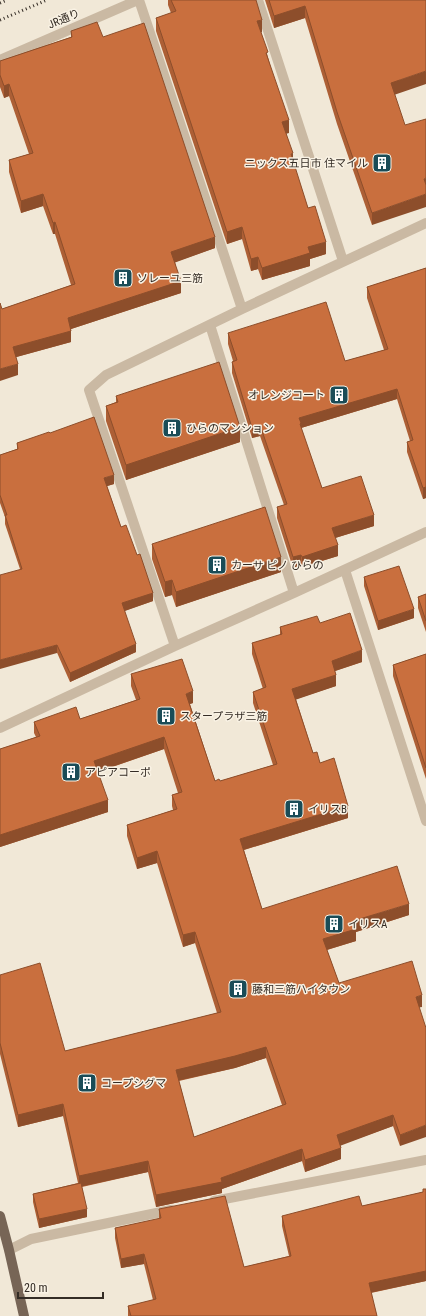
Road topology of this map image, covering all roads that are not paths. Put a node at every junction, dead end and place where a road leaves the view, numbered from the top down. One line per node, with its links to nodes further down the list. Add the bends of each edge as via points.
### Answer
1 (138, 0): 3 (street, JR通り); 6 (street)
2 (258, 0): 5 (street)
3 (0, 60)
4 (426, 223): 5 (street)
5 (343, 261): 6 (street)
6 (242, 309): 7 (street)
7 (210, 325): 10 (street); 11 (street, via 106,375 89,390)
8 (426, 532): 9 (street)
9 (345, 570): 10 (street); 13 (street)
10 (294, 594): 11 (street)
11 (175, 646): 12 (street)
12 (0, 728)
13 (426, 821)
14 (426, 1160): 15 (street)
15 (202, 1204)
16 (179, 1208): 18 (street, via 31,1238)
17 (0, 1216): 18 (main road)
18 (10, 1250): 19 (main road)
19 (24, 1316)

